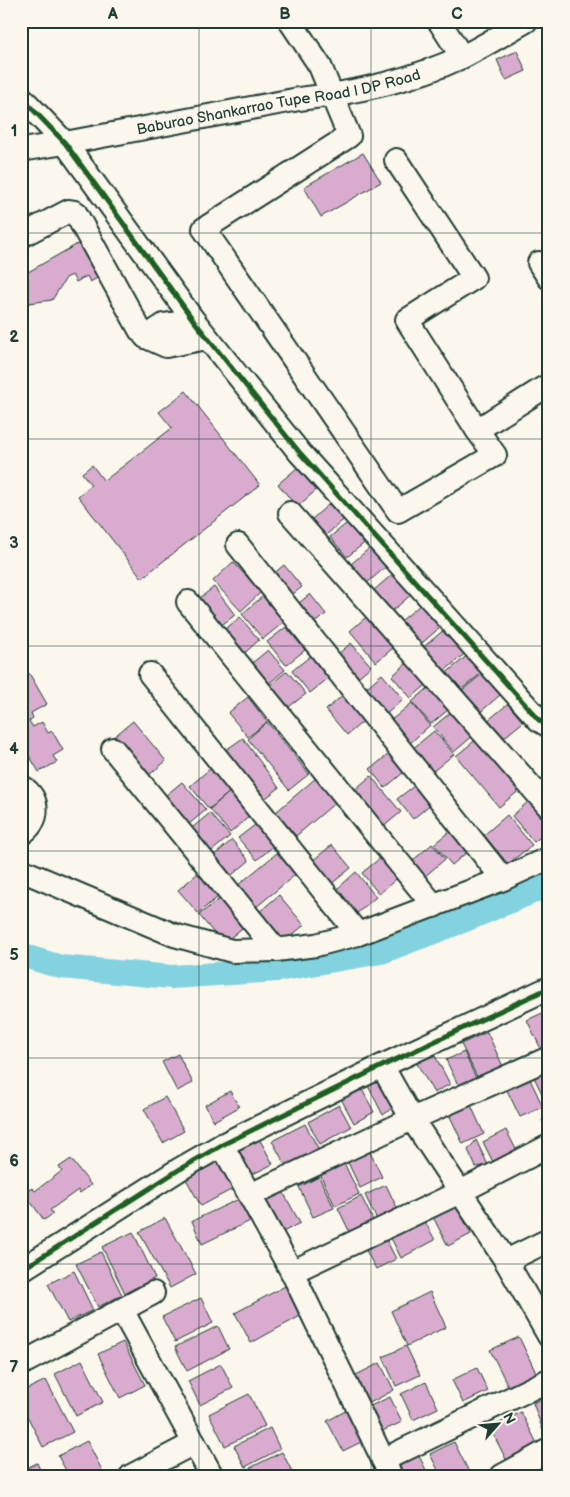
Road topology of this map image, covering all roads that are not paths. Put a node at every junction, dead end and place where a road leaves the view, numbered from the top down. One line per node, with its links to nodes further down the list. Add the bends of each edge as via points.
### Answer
1 (290, 21): 5 (street, via 320,66)
2 (439, 21): 4 (street)
3 (526, 21): 4 (street, Baburao Shankarrao Tupe Road | DP Road)
4 (462, 56): 5 (street, Baburao Shankarrao Tupe Road | DP Road, via 406,78)
5 (333, 96): 7 (street, Baburao Shankarrao Tupe Road | DP Road, via 298,99); 13 (street, via 349,136 204,229 398,512 495,455)
6 (21, 97): 7 (street)
7 (65, 143): 8 (street, Baburao Shankarrao Tupe Road | DP Road); 11 (street)
8 (21, 150)
9 (396, 160): 13 (street, via 474,278 407,320)
10 (21, 236): 11 (street, via 69,211 75,212 146,337 164,325)
11 (200, 330): 18 (street, via 300,453 539,720)
12 (545, 387): 13 (street)
13 (477, 430)
14 (290, 513): 21 (street)
15 (238, 545): 25 (street)
16 (188, 602): 26 (street)
17 (150, 674): 27 (street)
18 (549, 726)
19 (113, 749): 28 (street)
20 (21, 786): 22 (street, via 36,805 33,822)
21 (549, 807)
22 (21, 834)
23 (549, 858): 25 (street)
24 (21, 870): 28 (street, via 174,935 232,951)
25 (503, 879): 26 (street)
26 (434, 906): 27 (street)
27 (358, 934): 28 (street, via 316,945)
28 (276, 950)
29 (549, 988): 31 (street)
30 (549, 1058): 32 (street)
31 (382, 1066): 32 (street); 33 (street)
32 (412, 1119): 35 (street); 36 (street)
33 (222, 1145): 36 (street); 39 (street)
34 (549, 1146): 35 (street)
35 (460, 1192): 38 (street); 40 (street)
36 (250, 1195): 40 (street)
37 (549, 1240): 38 (street)
38 (506, 1261): 43 (street)
39 (21, 1270)
40 (292, 1272): 48 (street)
41 (153, 1293): 42 (street)
42 (122, 1310): 44 (street); 46 (street)
43 (549, 1336)
44 (21, 1364)
45 (549, 1380): 48 (street)
46 (194, 1443): 49 (street); 50 (street)
47 (549, 1450): 51 (street)
48 (387, 1468)
49 (131, 1476)
50 (212, 1476)
51 (502, 1476)

